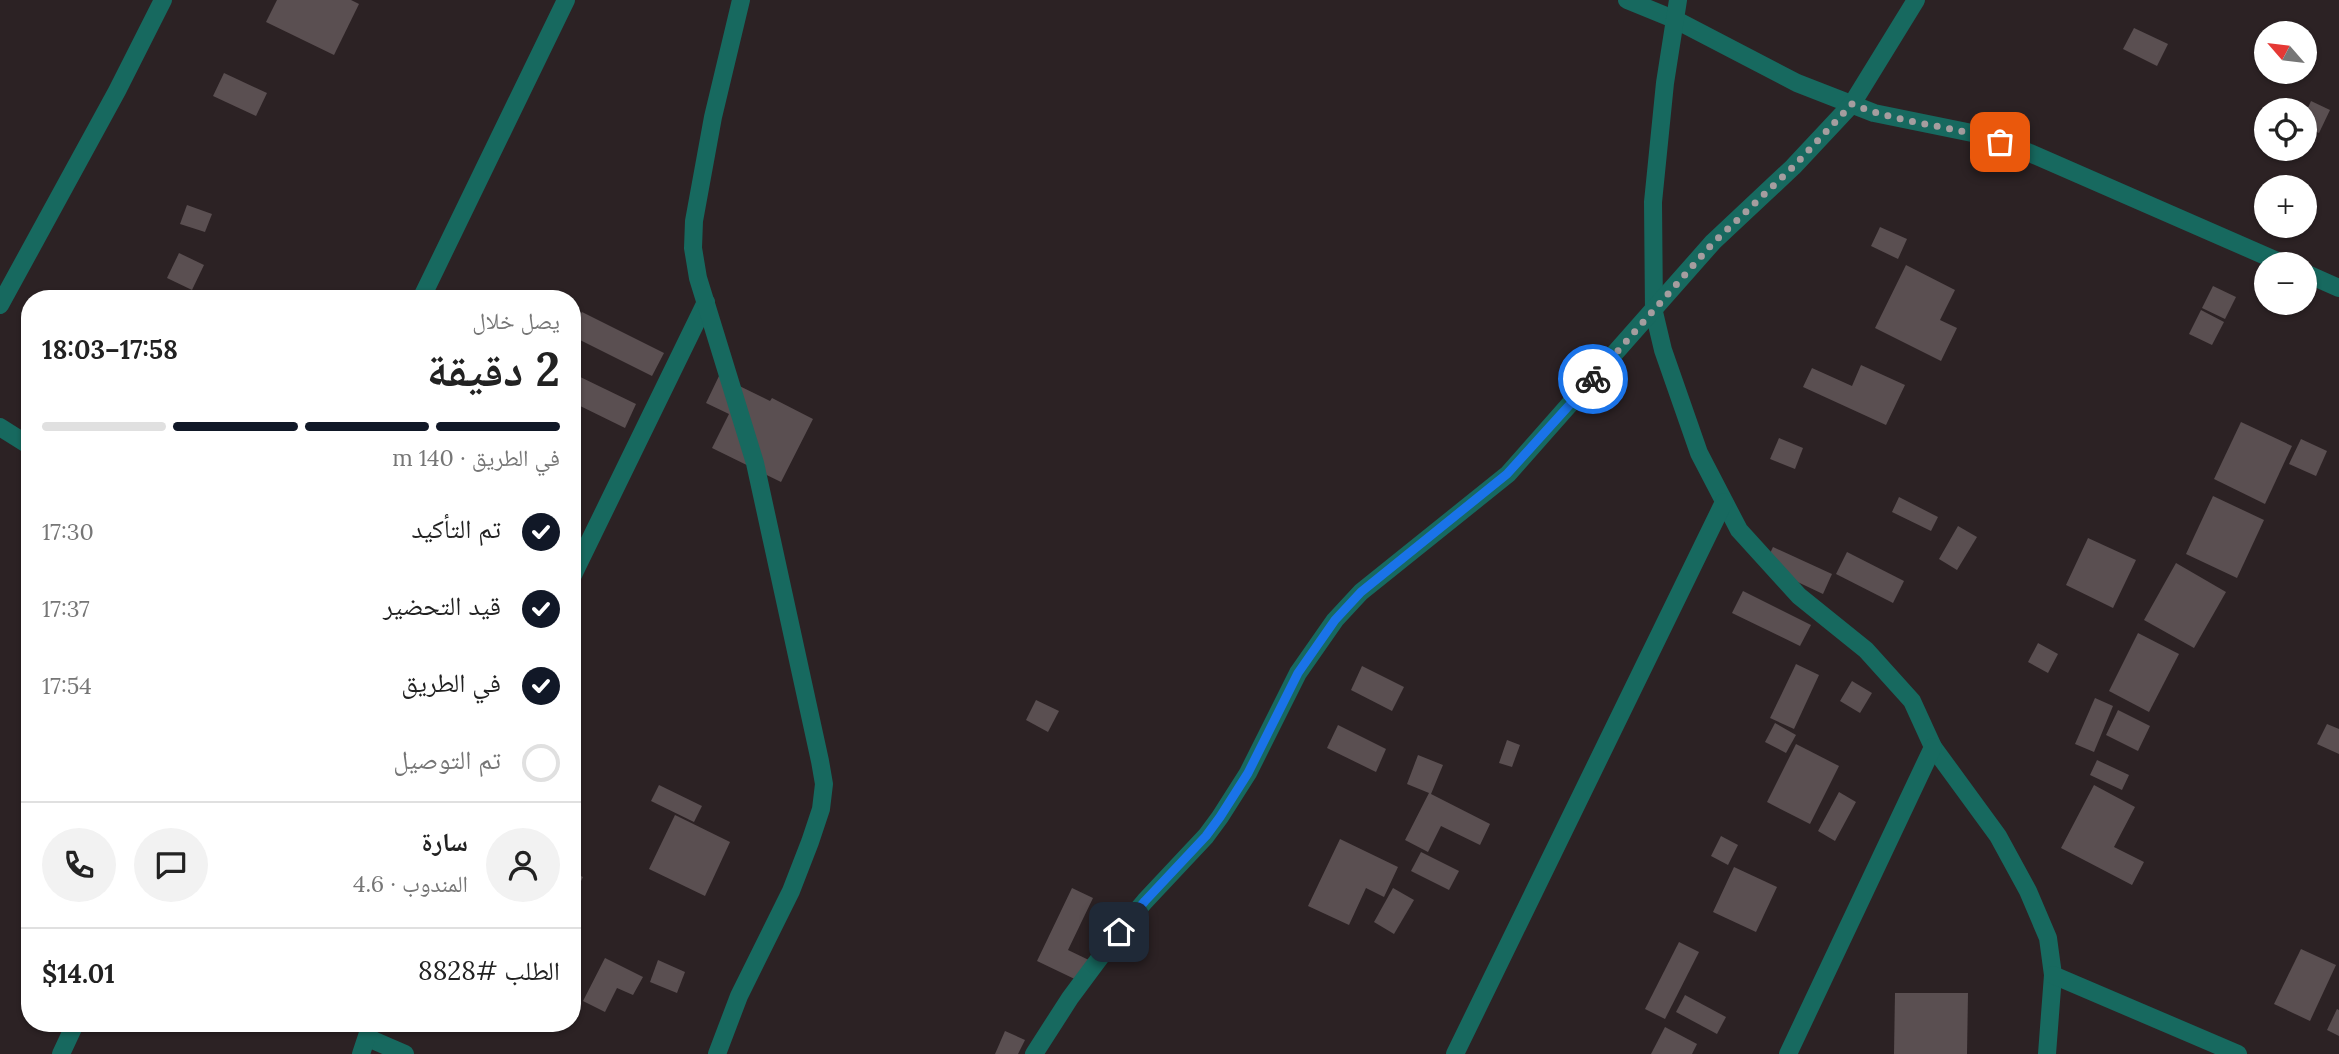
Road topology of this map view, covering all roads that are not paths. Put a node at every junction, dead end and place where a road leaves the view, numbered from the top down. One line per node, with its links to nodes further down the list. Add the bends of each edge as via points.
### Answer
1 (163, 0): 14 (street)
2 (566, 0): 12 (street)
3 (741, 0): 13 (street, via 694,221 693,248)
4 (1627, 0): 7 (street)
5 (1678, 0): 7 (street)
6 (1916, 0): 8 (street)
7 (1676, 20): 8 (street, via 1797,83); 15 (street, via 1653,202)
8 (1852, 104): 9 (street, via 1874,113 1977,134 2022,150); 15 (street, via 1713,243)
9 (2256, 252)
10 (2317, 278): 11 (street)
11 (2339, 288)
12 (425, 290)
13 (706, 302): 19 (street); 26 (street, via 755,463 824,784 821,809 802,865 739,996)
14 (0, 305)
15 (1654, 312): 18 (street, via 1699,453); 27 (street, via 1507,474 1361,592 1335,620 1298,673 1248,773 1220,817 1119,932)
16 (0, 428): 17 (street)
17 (21, 441)
18 (1724, 502): 20 (street, via 1739,530 1799,596 1866,650 1912,701); 28 (street)
19 (581, 559)
20 (1933, 747): 21 (street, via 1998,836 2028,891 2048,938); 29 (street)
21 (2053, 975): 30 (street); 31 (street)
22 (71, 1032): 24 (street)
23 (367, 1039): 25 (street)
24 (61, 1054)
25 (405, 1054)
26 (717, 1054)
27 (1034, 1054)
28 (1455, 1054)
29 (1788, 1054)
30 (2047, 1054)
31 (2238, 1054)

